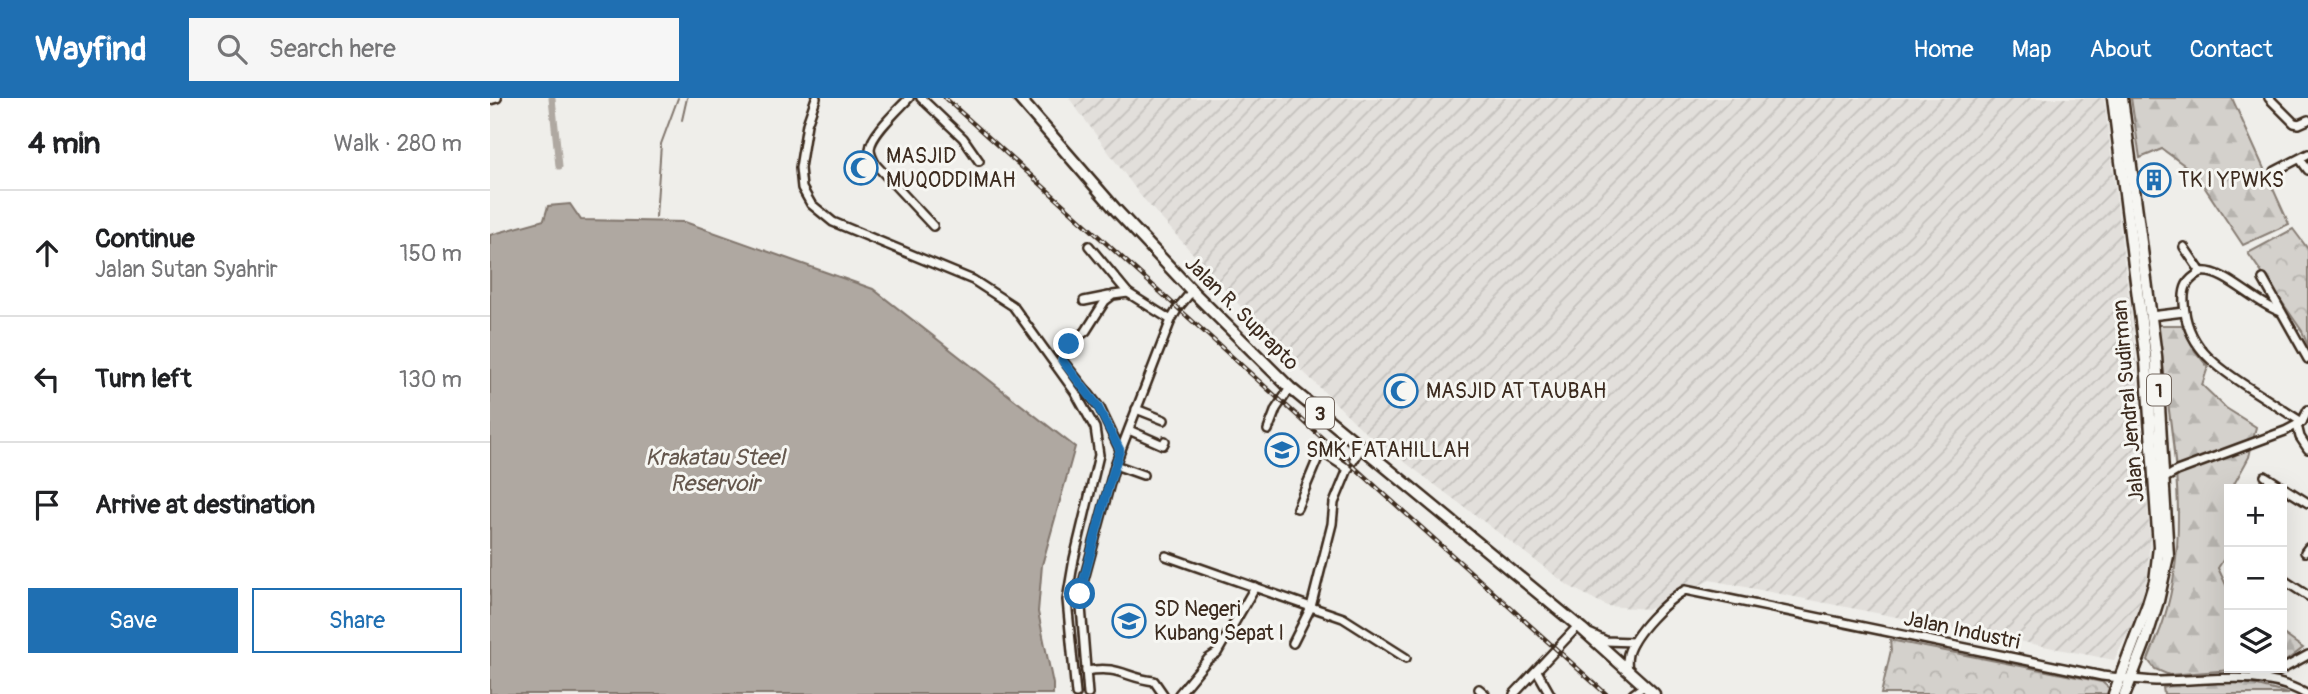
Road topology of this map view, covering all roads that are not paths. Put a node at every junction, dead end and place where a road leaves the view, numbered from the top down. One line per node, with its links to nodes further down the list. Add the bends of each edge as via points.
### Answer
1 (497, 98): 9 (street)
2 (816, 98): 30 (street, via 800,168 802,188 811,204 832,222 973,280 998,295 1013,306)
3 (909, 98): 16 (street, via 875,137 871,156)
4 (921, 98): 13 (street)
5 (1019, 98): 21 (highway, Jalan R. Suprapto / 3)
6 (2113, 98): 62 (highway, Jalan Jendral Sudirman / 1, via 2147,360 2159,547 2155,581)
7 (2122, 98): 27 (highway, Jalan Jendral Sudirman / 1)
8 (2269, 98): 10 (street, via 2294,123)
9 (490, 100)
10 (2308, 120)
11 (2308, 154): 12 (street)
12 (2300, 159): 14 (street); 15 (street)
13 (979, 160)
14 (2308, 170)
15 (2274, 171)
16 (933, 226)
17 (1089, 246): 22 (street)
18 (2185, 247): 19 (street)
19 (2201, 272): 25 (street, via 2186,284); 26 (street, via 2222,275)
20 (2263, 279): 26 (street)
21 (1192, 291): 28 (street); 31 (highway, Jalan R. Suprapto / 3)
22 (1128, 293): 23 (street); 28 (street)
23 (1113, 295): 24 (street); 30 (street)
24 (1084, 301)
25 (2184, 312): 27 (street); 35 (street, via 2191,337 2205,356)
26 (2281, 312): 29 (street)
27 (2151, 316): 46 (highway, Jalan Jendral Sudirman / 1)
28 (1171, 320): 32 (street)
29 (2308, 359)
30 (1058, 362): 41 (street, via 1097,405); 66 (street, via 1095,428 1099,446 1067,600)
31 (1290, 388): 37 (street); 39 (highway, Jalan R. Suprapto / 3)
32 (1136, 409): 34 (street); 36 (street)
33 (2308, 410): 35 (street)
34 (1164, 419)
35 (2299, 423): 40 (street, via 2300,437); 46 (street)
36 (1129, 430): 38 (street, via 1163,445); 41 (street)
37 (1268, 430)
38 (1165, 441)
39 (1361, 448): 43 (street); 54 (highway, Jalan R. Suprapto / 3)
40 (2308, 449)
41 (1120, 450): 42 (street)
42 (1115, 464): 44 (street); 59 (street, via 1080,594)
43 (1348, 469): 48 (street, via 1320,453); 53 (street, via 1334,503)
44 (1143, 475)
45 (2265, 476): 47 (street)
46 (2165, 478): 64 (highway, Jalan Jendral Sudirman / 1, via 2165,578)
47 (2308, 503)
48 (1297, 508)
49 (1166, 556): 51 (street)
50 (2287, 582): 52 (street)
51 (1255, 587): 53 (street); 69 (street, via 1217,653)
52 (2308, 596)
53 (1311, 607): 56 (street); 58 (street, via 1343,618)
54 (1580, 628): 55 (street, via 1606,641); 60 (street); 61 (highway, Jalan R. Suprapto / 3)
55 (1633, 642): 61 (street); 62 (street, Jalan Industri, via 1664,606 1685,590)
56 (1293, 643)
57 (2308, 655): 63 (street, via 2279,671)
58 (1406, 658)
59 (1086, 671): 67 (street); 68 (street, via 1115,669 1156,682)
60 (1537, 671): 70 (street); 71 (street)
61 (1628, 671): 65 (highway, Jalan R. Suprapto / 3)
62 (2120, 678): 64 (street, Jalan Industri); 74 (highway, Jalan Jendral Sudirman / 1)
63 (2253, 678): 64 (street, Jalan Industri); 76 (street, Jalan Industri)
64 (2132, 679): 75 (highway, Jalan Jendral Sudirman / 1)
65 (1644, 686): 72 (street); 73 (highway, Jalan R. Suprapto / 3)
66 (1076, 694)
67 (1088, 694)
68 (1163, 694)
69 (1179, 694)
70 (1514, 694)
71 (1550, 694)
72 (1633, 694)
73 (1654, 694)
74 (2113, 694)
75 (2125, 694)
76 (2305, 694)

